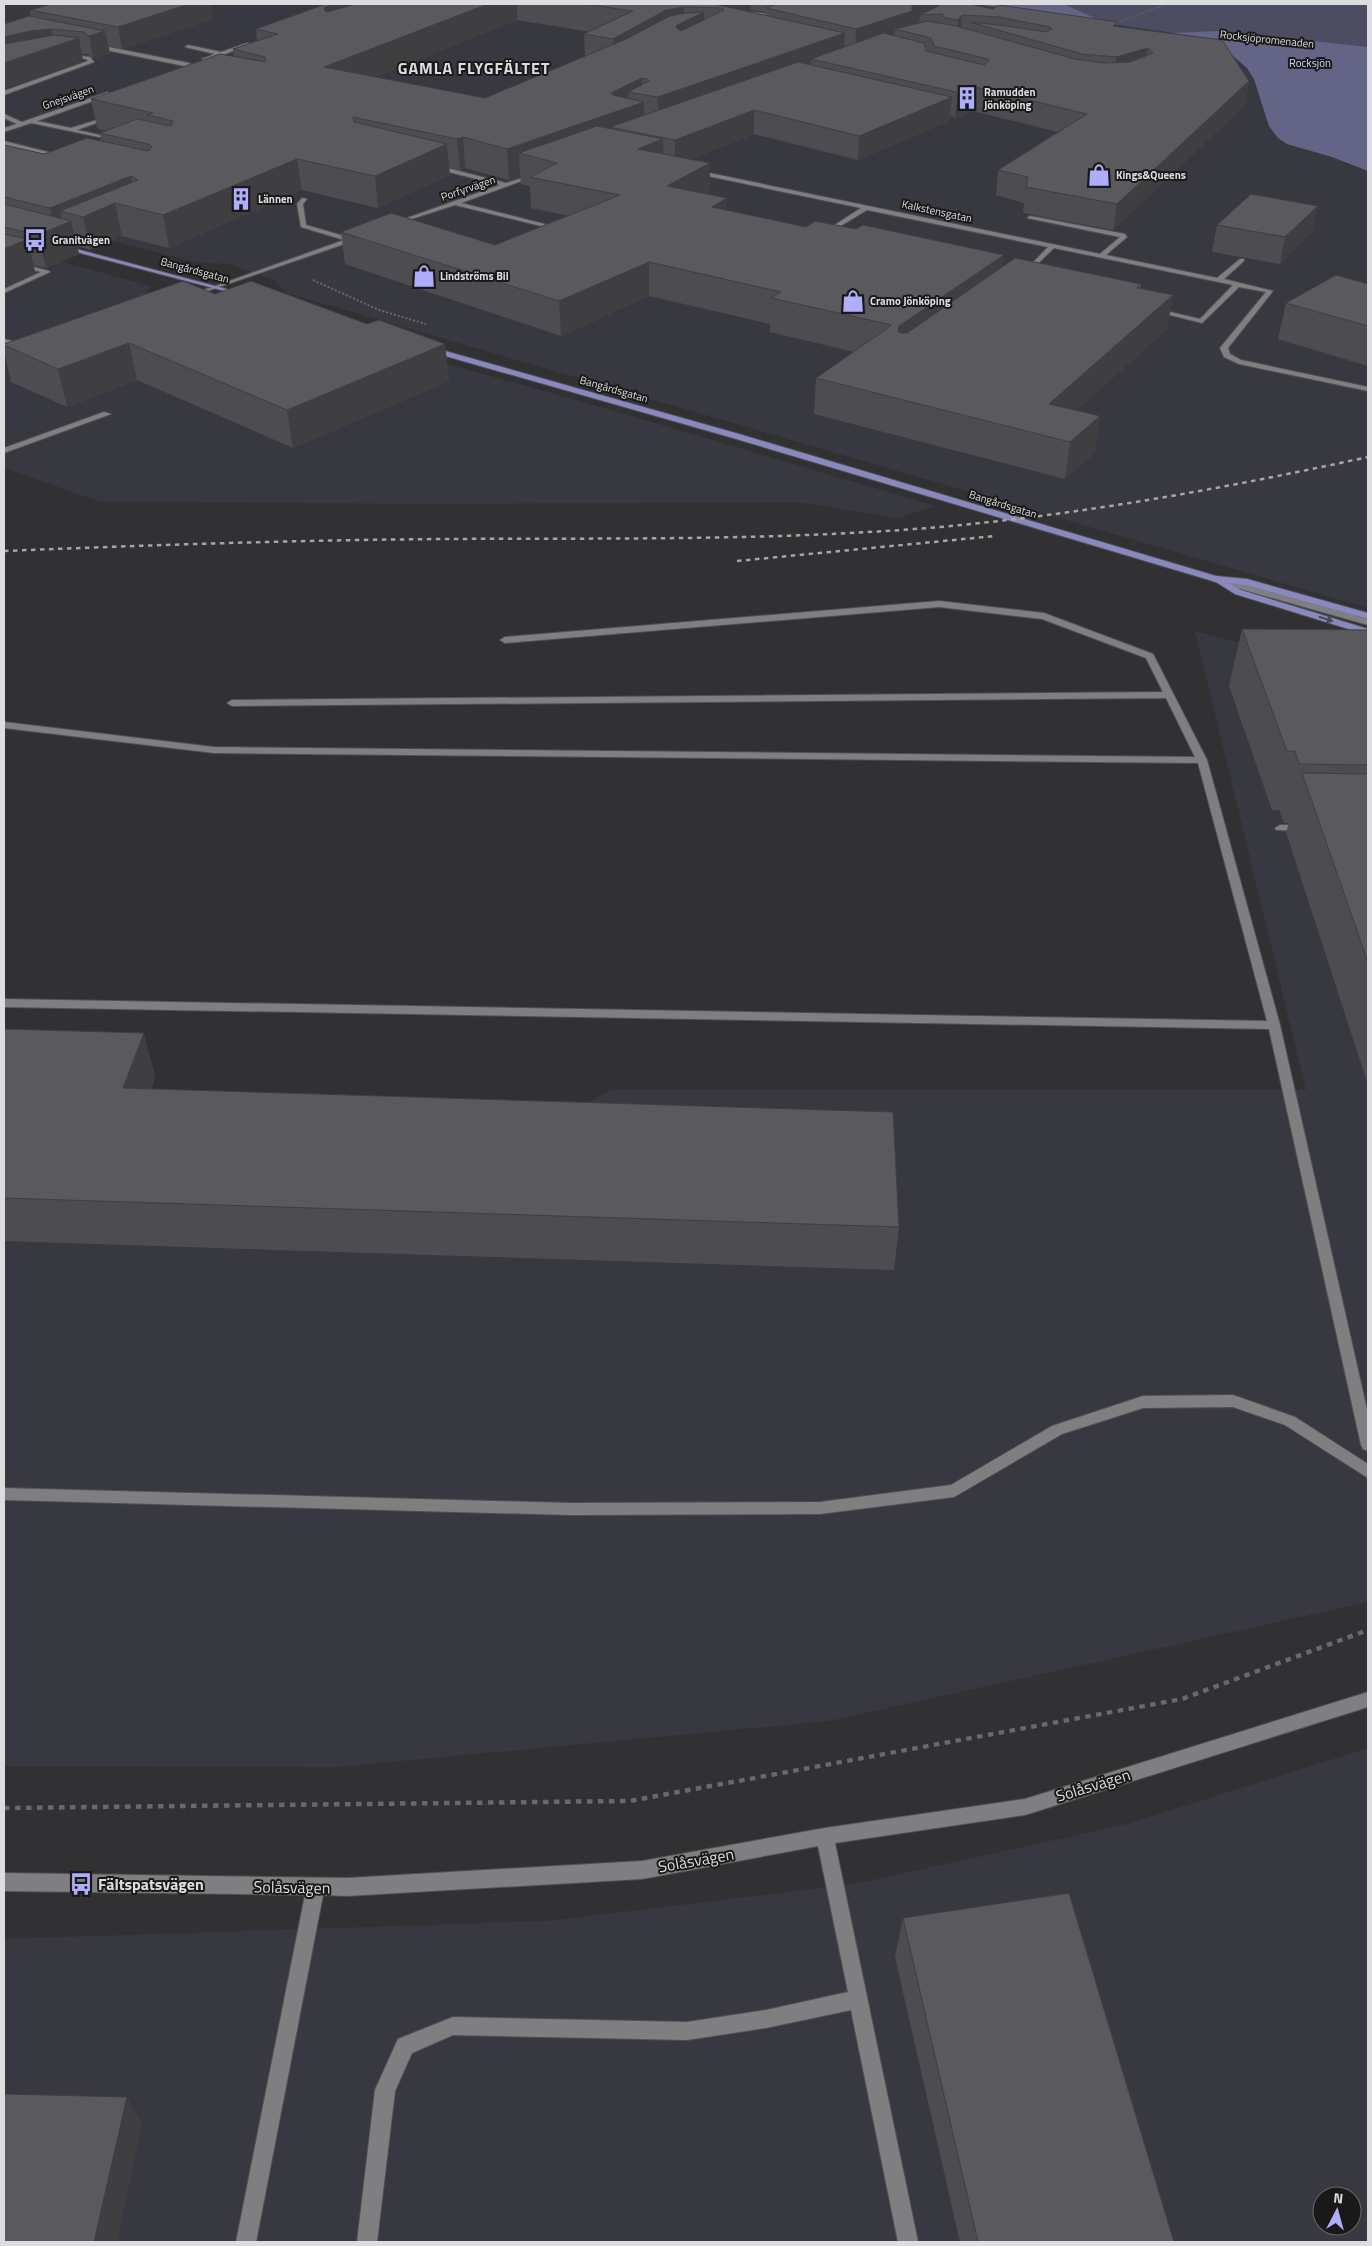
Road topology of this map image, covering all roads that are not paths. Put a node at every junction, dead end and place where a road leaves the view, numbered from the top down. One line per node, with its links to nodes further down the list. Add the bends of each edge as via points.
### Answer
1 (786, 18): 2 (street, via 752,13)
2 (729, 23)
3 (259, 41): 7 (street)
4 (84, 45): 8 (street)
5 (188, 47): 7 (street)
6 (57, 54): 10 (street, via 88,58 91,62)
7 (221, 54): 8 (street)
8 (190, 68): 9 (street)
9 (173, 71)
10 (4, 93)
11 (111, 93): 14 (street, Gnejsvägen)
12 (117, 114): 17 (street)
13 (4, 116): 15 (street)
14 (31, 121): 15 (street, Gnejsvägen); 17 (street)
15 (23, 124): 16 (street, Gnejsvägen)
16 (4, 130)
17 (71, 130): 19 (street)
18 (4, 143): 20 (street)
19 (127, 143)
20 (20, 147): 21 (street); 22 (street)
21 (12, 150)
22 (68, 159)
23 (424, 165): 26 (street)
24 (686, 170): 29 (street, Kalkstensgatan)
25 (540, 172): 26 (street, Porfyrvägen)
26 (508, 184): 28 (street, Porfyrvägen)
27 (304, 199): 38 (street, via 300,204 303,226)
28 (455, 203): 31 (street, Porfyrvägen); 33 (street)
29 (867, 207): 32 (street, Kalkstensgatan); 34 (street)
30 (1030, 218): 41 (street, via 1125,236)
31 (390, 226)
32 (965, 227): 36 (street); 40 (street, Kalkstensgatan)
33 (567, 231)
34 (830, 231)
35 (367, 234): 38 (street)
36 (953, 235)
37 (69, 239): 39 (street)
38 (350, 240): 47 (street)
39 (55, 245): 47 (main road, Bangårdsgatan)
40 (1053, 245): 41 (street, Kalkstensgatan); 45 (street)
41 (1102, 255): 44 (street, Kalkstensgatan)
42 (1242, 260): 44 (street)
43 (4, 261): 48 (street, via 47,272)
44 (1220, 280): 46 (street, Kalkstensgatan)
45 (1018, 281)
46 (1238, 284): 51 (street, via 1202,321); 55 (street, Kalkstensgatan, via 1270,291 1224,348 1227,354 1239,362)
47 (216, 287): 49 (main road, Bangårdsgatan); 50 (street)
48 (4, 291)
49 (254, 298)
50 (181, 301)
51 (1144, 309)
52 (4, 341): 54 (street)
53 (424, 347): 58 (main road, Bangårdsgatan)
54 (31, 349)
55 (1368, 389)
56 (107, 414): 57 (street)
57 (4, 451)
58 (1215, 579): 59 (main road, Bangårdsgatan, via 1247,582); 60 (street, Bangårdsgatan); 61 (main road, Bangårdsgatan, one-way to 61, via 1238,592)
59 (1368, 616)
60 (1368, 622)
61 (1368, 632)
62 (505, 640): 63 (street, via 939,604 1044,616 1150,656)
63 (1170, 695): 64 (street); 66 (street)
64 (232, 703)
65 (4, 725): 66 (street, via 214,750)
66 (1202, 760): 70 (street)
67 (1280, 828): 68 (street)
68 (1310, 828)
69 (4, 1002): 70 (street)
70 (1274, 1025): 71 (street)
71 (1368, 1445)
72 (1368, 1472): 73 (street, via 1290,1420 1233,1401 1143,1402 1057,1430 954,1491 820,1508 571,1509)
73 (4, 1494)
74 (1368, 1699): 75 (street, Solåsvägen, via 1025,1807)
75 (825, 1836): 77 (street, Solåsvägen, via 642,1870 347,1888); 78 (street)
76 (4, 1882): 77 (street, Solåsvägen)
77 (316, 1887): 79 (street)
78 (858, 1999): 80 (street, via 766,2019 687,2031 453,2026 404,2046 385,2090); 81 (street)
79 (246, 2242)
80 (367, 2242)
81 (908, 2242)

